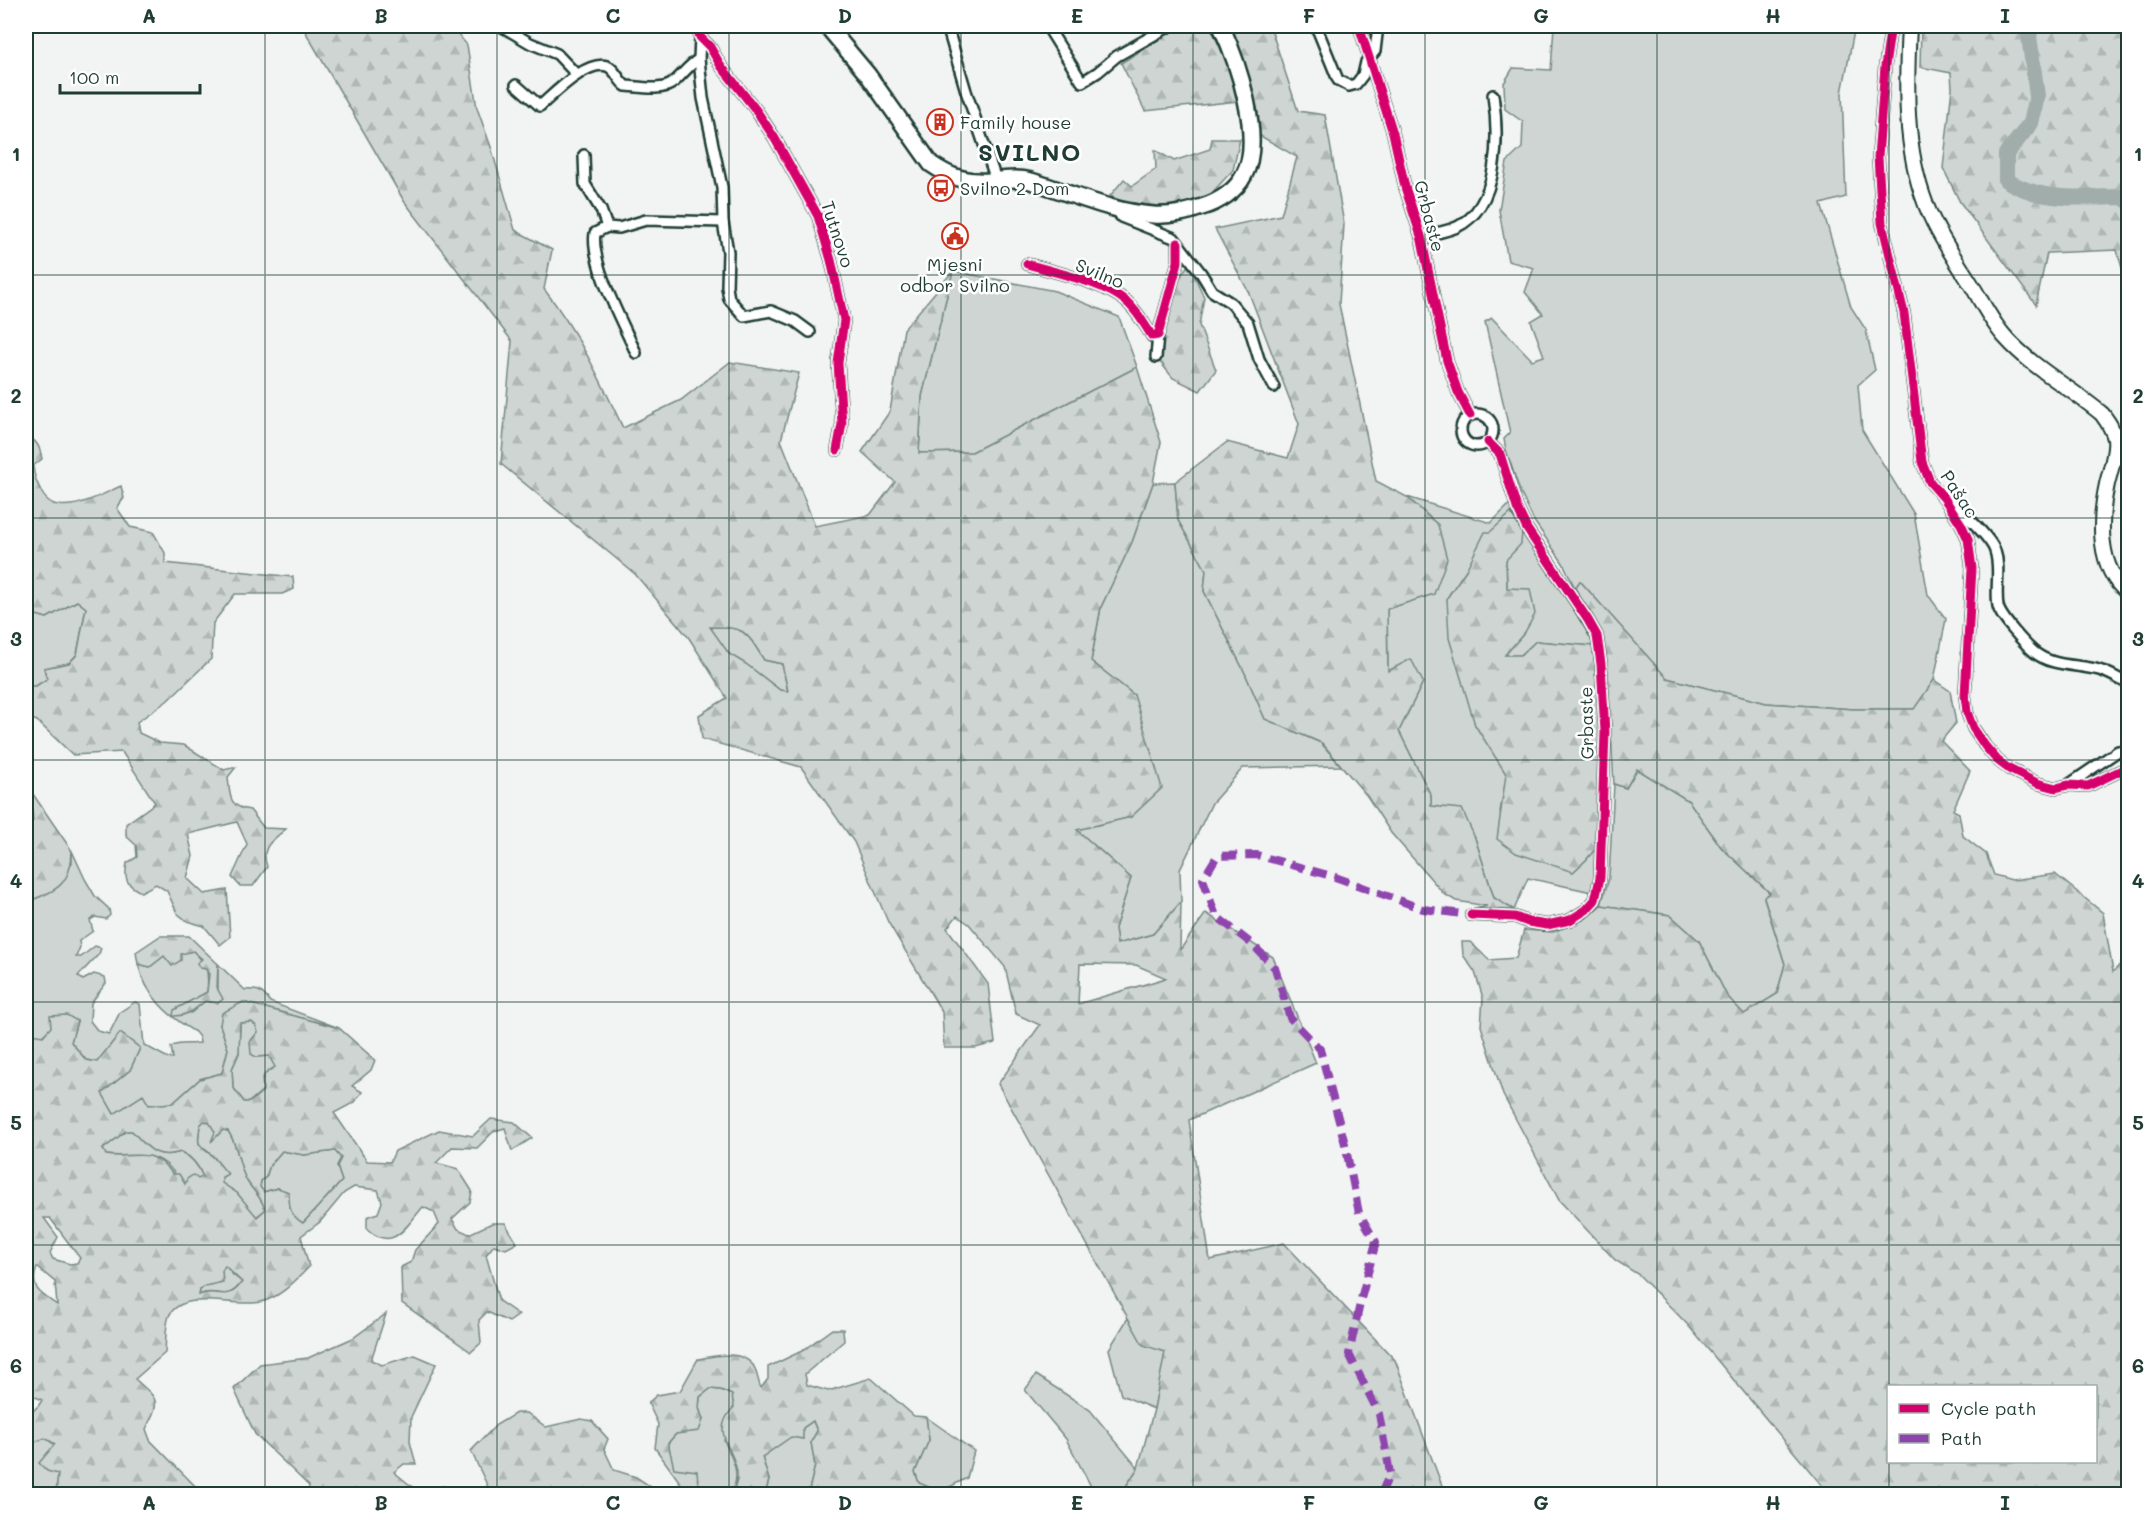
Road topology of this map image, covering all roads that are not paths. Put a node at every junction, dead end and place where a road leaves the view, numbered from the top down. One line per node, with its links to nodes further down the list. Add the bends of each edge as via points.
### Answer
1 (501, 26): 16 (street, via 557,54)
2 (696, 26): 13 (street, Tutnovo)
3 (827, 26): 20 (main road, via 868,75 931,164 963,180)
4 (947, 26): 20 (street)
5 (1047, 26): 6 (street, via 1082,81)
6 (1170, 26)
7 (1221, 26): 21 (main road, via 1243,82 1250,142 1245,173 1235,188 1216,202 1179,214 1156,215)
8 (1316, 26): 14 (street, via 1343,85 1356,84)
9 (1359, 26): 14 (street, Grbaste)
10 (1378, 26): 14 (street, via 1375,51)
11 (1891, 26): 35 (street, Pašac, via 1884,66 1878,157 1882,223 1904,314 1922,462 1930,482)
12 (1909, 26): 36 (main road, via 1909,131 1913,161 1927,207 2004,336 2102,414 2110,425 2115,441 2106,487 2104,553 2114,578)
13 (700, 38): 15 (street, Tutnovo); 34 (street, Tutnovo, via 774,137 818,216 844,320 838,363 842,424)
14 (1370, 57): 24 (street, Grbaste)
15 (699, 59): 16 (street, via 673,84 662,88 626,86 607,66); 22 (street, Tutnovo, via 708,129 722,187)
16 (577, 75): 17 (street, via 540,106)
17 (516, 85)
18 (1493, 95): 24 (street, Grbaste, via 1497,139 1486,196 1473,215 1458,226)
19 (584, 155): 23 (street, via 585,184)
20 (996, 180): 21 (main road, via 1030,181)
21 (1116, 208): 25 (street, via 1121,217 1174,237)
22 (723, 222): 23 (street, via 660,219); 27 (street, Tutnovo, via 729,299 738,311 744,316 771,311)
23 (607, 227): 29 (street, via 595,233 596,258)
24 (1421, 236): 32 (street, Grbaste, via 1447,361)
25 (1178, 243): 28 (street, via 1178,262); 31 (street, via 1212,291 1232,303 1248,324 1259,359)
26 (1027, 264): 28 (street, Svilno, via 1110,291 1136,312 1152,336)
27 (810, 332)
28 (1158, 335): 30 (street)
29 (636, 353)
30 (1156, 357)
31 (1274, 387)
32 (1470, 416): 33 (street, Grbaste, via 1480,414 1489,419 1493,433); 33 (street, via 1461,429 1464,439 1473,446)
33 (1488, 442): 41 (street, Grbaste, via 1500,454 1527,529 1597,636 1605,732 1603,799 1600,878 1595,900 1586,910 1570,920 1547,925 1515,917)
34 (837, 450)
35 (1944, 498): 37 (street, Pašac, via 1959,508 1994,547 1998,607 2018,637 2036,654 2054,663 2100,670); 40 (street, Pašac, via 1968,539 1972,568 1966,712 1984,746 2009,770 2056,788)
36 (2128, 593)
37 (2128, 684)
38 (2128, 758): 40 (street, via 2118,751)
39 (2128, 767): 40 (street, Pašac, via 2093,785)
40 (2068, 785)
41 (1471, 915)

